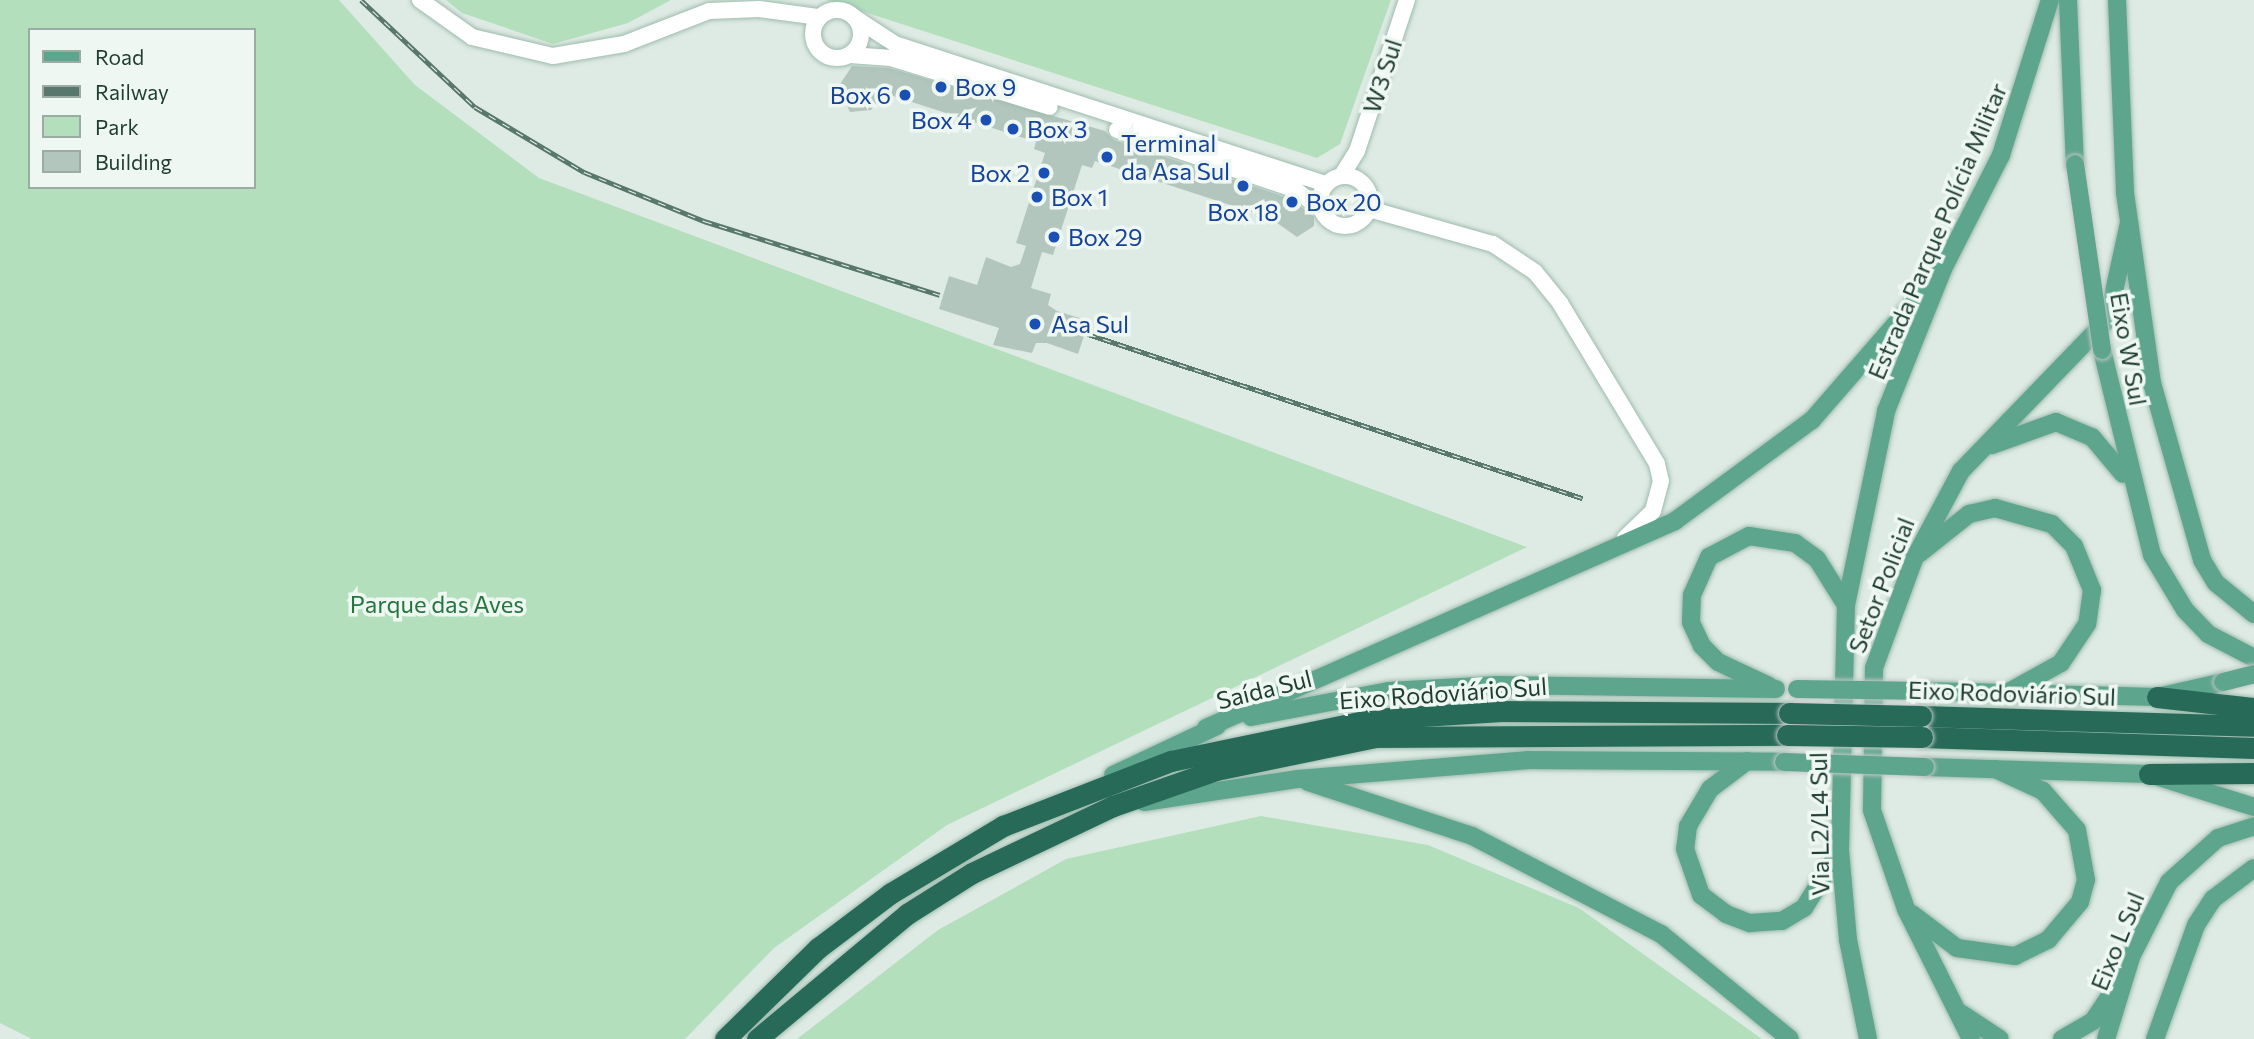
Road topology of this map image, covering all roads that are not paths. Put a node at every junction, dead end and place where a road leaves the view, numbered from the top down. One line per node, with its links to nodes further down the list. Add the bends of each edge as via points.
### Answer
1 (420, 0): 6 (street, via 472,37 519,53 553,56 624,44 709,11 759,9)
2 (1407, 0): 11 (street, W3 Sul)
3 (2050, 0): 18 (main road, Estrada Parque Polícia Militar, via 2001,155)
4 (2068, 0): 20 (main road, Eixo W Sul, bridge, via 2075,164 2102,350)
5 (2117, 0): 17 (main road)
6 (786, 16): 7 (street); 9 (street)
7 (819, 17): 8 (street, via 837,9); 9 (street)
8 (855, 18): 10 (street, via 861,38); 14 (street, via 895,44)
9 (812, 37): 10 (street, via 822,54)
10 (850, 55): 16 (street, via 891,58 1075,116 1296,190)
11 (1357, 151): 12 (street, W3 Sul); 13 (street, W3 Sul)
12 (1342, 174): 13 (street); 14 (street)
13 (1361, 181): 15 (street)
14 (1325, 184): 16 (street)
15 (1369, 209): 16 (street, via 1360,222 1343,226); 21 (street, via 1493,244 1535,272 1583,333 1657,464 1659,494 1646,523)
16 (1322, 210)
17 (2129, 223): 19 (main road, via 2117,295 2102,329); 24 (main road, via 2152,383 2192,535 2216,583)
18 (1923, 304): 21 (main road, via 1763,461 1675,521); 23 (main road, Estrada Parque Polícia Militar, via 1886,411)
19 (1961, 471): 20 (main road, via 2008,434 2056,422 2108,450); 22 (main road, Setor Policial)
20 (2133, 496): 25 (main road, Eixo W Sul, via 2152,555 2185,610 2208,634)
21 (1597, 558): 33 (main road)
22 (1914, 559): 28 (main road, via 1969,514 1995,508 2024,511 2052,524 2074,546 2092,590 2087,624 2061,663); 46 (main road, Setor Policial, via 1874,668 1868,781)
23 (1846, 605): 27 (main road, via 1817,559 1795,543 1749,536 1709,557 1692,595 1691,622 1702,646 1718,662); 44 (main road, Via L2/L4 Sul)
24 (2254, 614)
25 (2254, 658)
26 (2254, 674): 29 (main road, bridge)
27 (1776, 689): 28 (main road, Saída Sul, bridge); 33 (main road, Saída Sul, via 1497,685 1390,691 1316,700)
28 (2005, 694): 29 (main road, Saída Sul)
29 (2157, 697): 30 (highway)
30 (2254, 708)
31 (2254, 726): 32 (highway, Eixo Rodoviário Sul)
32 (1922, 727): 34 (highway, Eixo Rodoviário Sul); 40 (highway, Eixo Rodoviário Sul, bridge, via 1789,713 1502,711 1373,719 1171,761); 41 (highway, Eixo Rodoviário Sul, bridge, via 1787,735 1376,737 1216,770)
33 (1206, 728): 40 (main road, Saída Sul)
34 (2254, 748)
35 (1747, 761): 36 (main road, bridge); 39 (main road, via 1541,759); 44 (main road, via 1710,789 1688,826 1685,849 1701,895 1750,923 1782,921 1810,901)
36 (1995, 769): 38 (main road); 46 (main road, via 2043,791 2077,830 2086,880 2074,910 2048,940 2015,956 1986,957 1957,948)
37 (2254, 773): 38 (highway)
38 (2149, 774): 42 (main road)
39 (1298, 779): 41 (main road); 51 (main road, via 1472,836 1661,934)
40 (1072, 795): 49 (highway, Eixo Rodoviário Sul, via 1003,826 891,893 818,948)
41 (1112, 806): 50 (highway, Eixo Rodoviário Sul, via 972,873 907,914)
42 (2254, 807)
43 (2254, 826): 47 (main road, Eixo L Sul, via 2218,838 2189,860 2154,907)
44 (1840, 849): 52 (main road, Via L2/L4 Sul, via 1848,940)
45 (2254, 868): 57 (main road, via 2220,892 2196,925)
46 (1906, 909): 48 (main road, Setor Policial)
47 (2131, 957): 55 (main road, via 2102,1011); 56 (main road, Eixo L Sul)
48 (1958, 1010): 53 (main road, Setor Policial); 54 (main road)
49 (725, 1039)
50 (757, 1039)
51 (1790, 1039)
52 (1868, 1039)
53 (1970, 1039)
54 (2000, 1039)
55 (2062, 1039)
56 (2106, 1039)
57 (2155, 1039)

